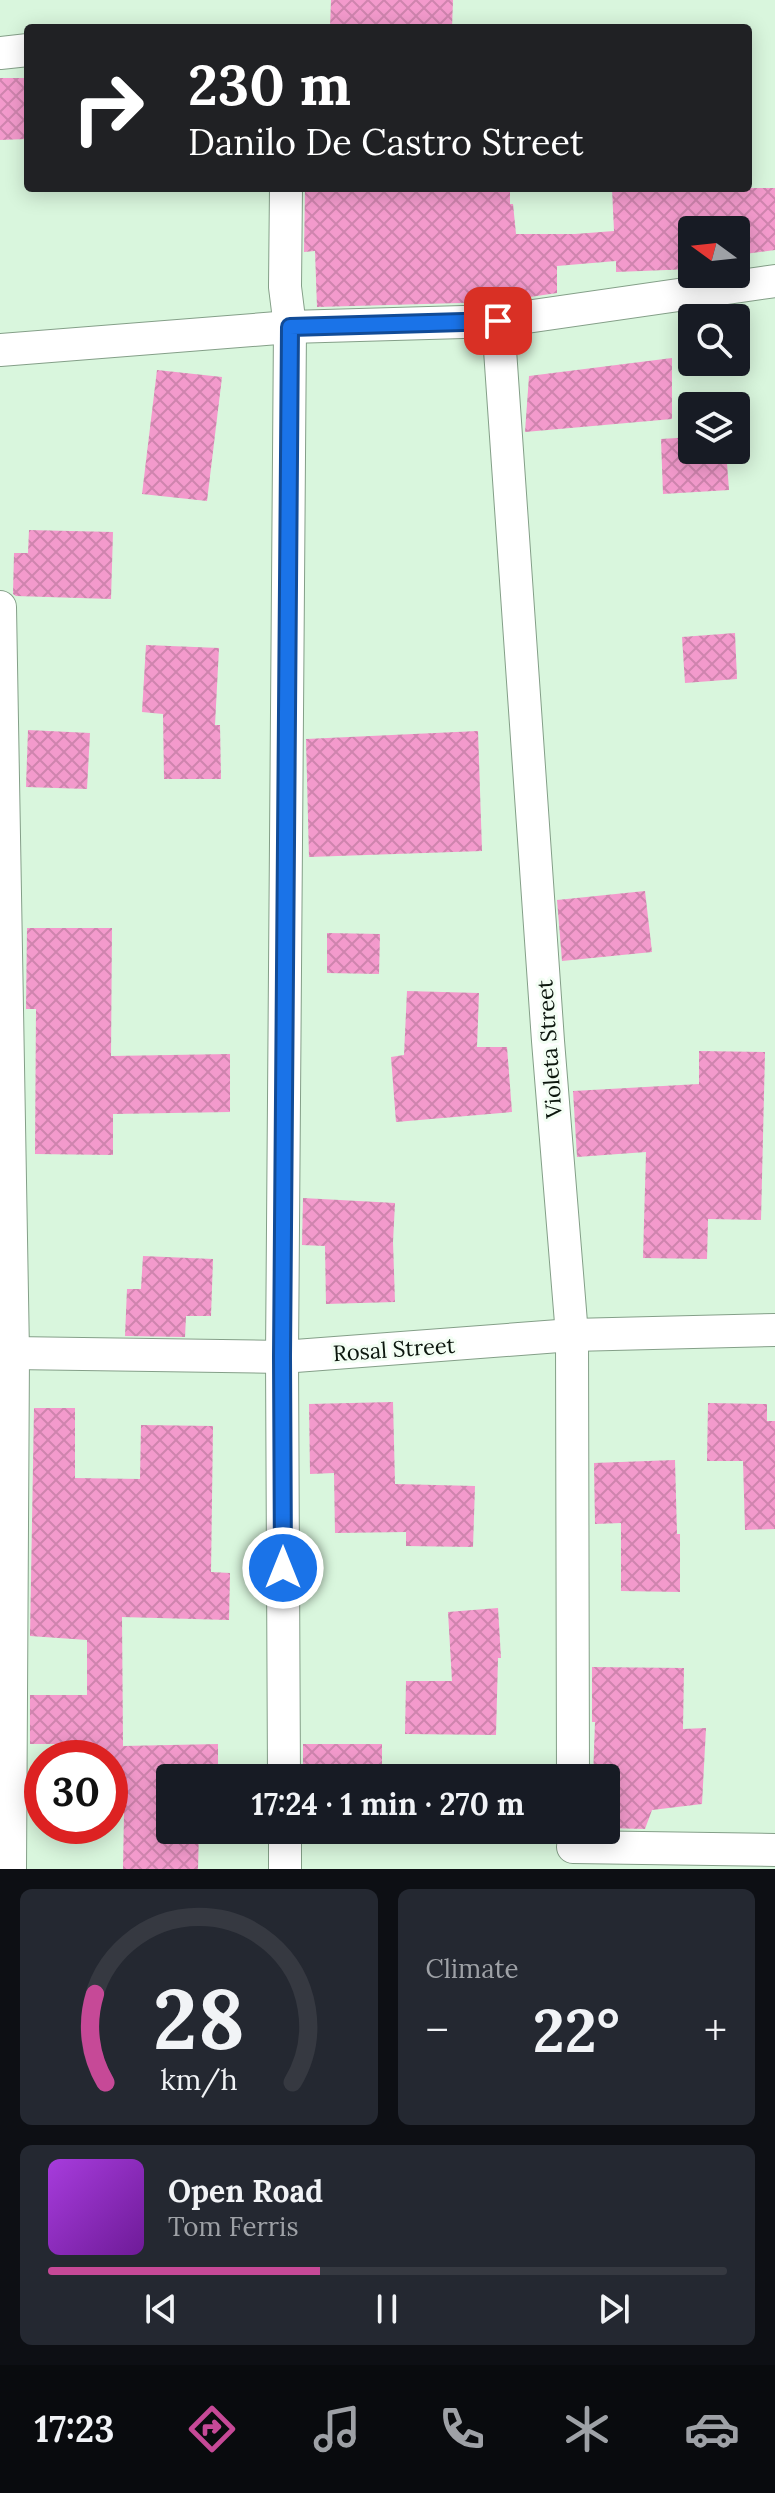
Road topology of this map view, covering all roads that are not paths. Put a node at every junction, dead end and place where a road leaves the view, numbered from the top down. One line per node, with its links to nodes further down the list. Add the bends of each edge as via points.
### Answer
1 (24, 50): 2 (street)
2 (0, 53)
3 (286, 192): 6 (street)
4 (775, 281): 5 (street)
5 (498, 321): 6 (street); 10 (street, Violeta Street)
6 (290, 327): 7 (street); 12 (street)
7 (0, 350)
8 (0, 607): 11 (street)
9 (775, 1330): 10 (street, Rosal Street)
10 (572, 1335): 12 (street, Rosal Street); 14 (street, Violeta Street)
11 (13, 1353): 12 (street, Rosal Street); 18 (street)
12 (282, 1357): 13 (street)
13 (284, 1764)
14 (573, 1764)
15 (285, 1844): 19 (street)
16 (573, 1849): 17 (street)
17 (775, 1850)
18 (10, 1869)
19 (285, 1869)

